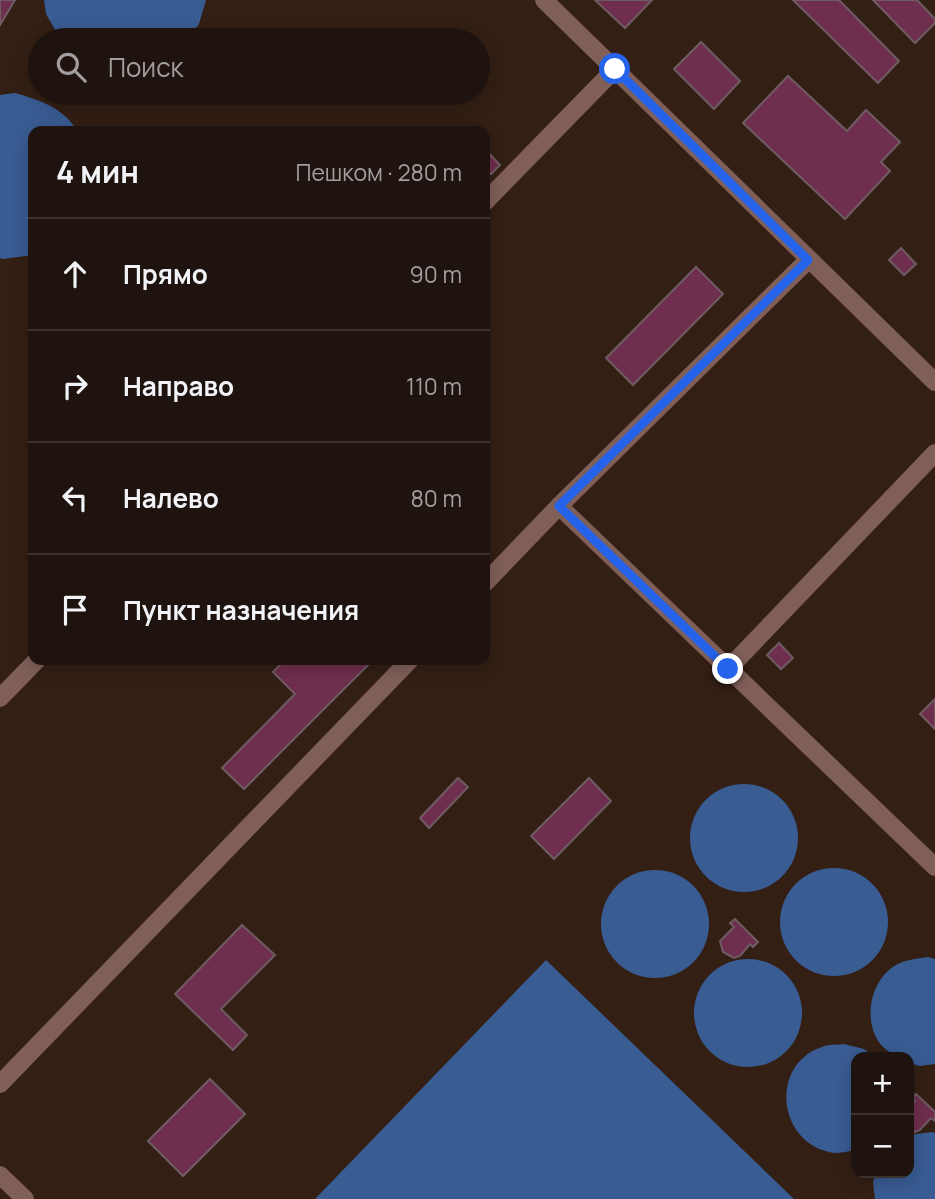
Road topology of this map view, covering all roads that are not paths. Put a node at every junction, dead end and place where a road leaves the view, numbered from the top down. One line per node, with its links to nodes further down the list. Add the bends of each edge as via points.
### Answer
1 (544, 0): 2 (lane)
2 (615, 69): 3 (lane); 4 (lane)
3 (490, 197)
4 (808, 260): 5 (lane); 7 (lane)
5 (935, 382)
6 (935, 453): 12 (lane)
7 (559, 506): 8 (lane); 12 (lane)
8 (490, 578)
9 (31, 665): 13 (lane)
10 (32, 665): 14 (lane)
11 (405, 665): 16 (lane)
12 (728, 669): 15 (lane)
13 (0, 680)
14 (0, 698)
15 (935, 867)
16 (0, 1084)
17 (0, 1175): 18 (lane)
18 (25, 1199)

